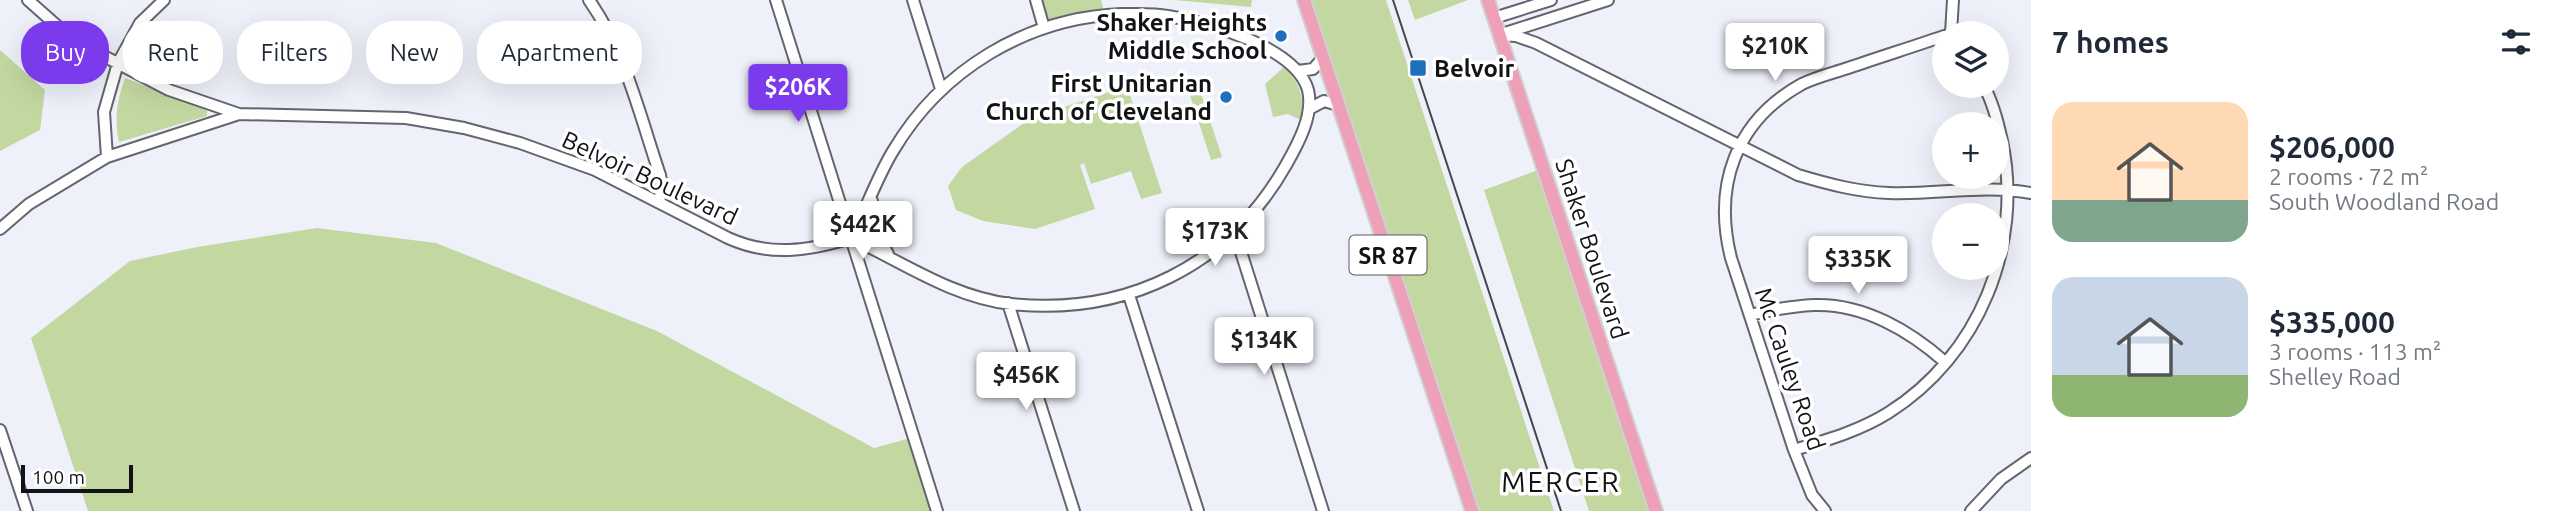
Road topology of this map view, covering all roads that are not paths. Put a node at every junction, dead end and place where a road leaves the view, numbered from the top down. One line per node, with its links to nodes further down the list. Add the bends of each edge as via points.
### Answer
1 (28, 0): 20 (street, via 74,40)
2 (164, 0): 20 (street, via 141,23)
3 (589, 0): 31 (street, via 620,57 660,175)
4 (776, 0): 34 (street)
5 (913, 0): 22 (street)
6 (1035, 0): 16 (street)
7 (1304, 0): 19 (main road, SR 87)
8 (1488, 0): 13 (main road, Shaker Boulevard)
9 (1551, 0): 12 (street)
10 (1608, 0): 15 (street)
11 (1953, 0): 14 (street)
12 (1526, 8): 13 (street); 15 (street, via 1522,18)
13 (1494, 18): 17 (main road, Shaker Boulevard)
14 (1952, 21)
15 (1531, 25): 17 (street)
16 (1044, 27): 21 (street, via 1105,15 1168,16 1230,32 1272,52); 22 (street, via 986,55)
17 (1499, 35): 26 (street, via 1536,43); 49 (main road, Shaker Boulevard)
18 (1932, 40): 26 (street, Mc Cauley Road, via 1804,83 1776,101)
19 (1323, 58): 21 (street, via 1313,69); 23 (main road, SR 87)
20 (118, 63): 25 (street, via 169,90); 27 (street, via 104,112)
21 (1298, 71): 24 (street)
22 (941, 89): 30 (street, via 893,151)
23 (1338, 105): 24 (street, via 1324,101); 48 (main road, SR 87)
24 (1309, 109): 33 (street, via 1281,173)
25 (239, 114): 27 (street, Belvoir Boulevard); 31 (street, Belvoir Boulevard, via 406,118 464,128 595,170)
26 (1740, 147): 28 (street, via 1798,175 1840,187 1888,193); 38 (street, Mc Cauley Road, via 1727,175 1726,237)
27 (107, 157): 32 (street, Belvoir Boulevard, via 29,204)
28 (2009, 189): 29 (street); 39 (street, via 2004,241 1993,284 1975,322)
29 (2031, 192)
30 (872, 198): 34 (street); 35 (street, via 873,226)
31 (659, 202): 34 (street, Belvoir Boulevard, via 728,238 761,249 807,250)
32 (0, 229)
33 (1235, 233): 36 (street, via 1187,268); 47 (street)
34 (851, 238): 35 (street); 44 (street)
35 (889, 256): 37 (street, via 935,282)
36 (1129, 295): 37 (street, via 1064,306); 46 (street)
37 (1008, 303): 45 (street)
38 (1750, 315): 39 (street, via 1816,305 1843,308 1900,328); 41 (street, Mc Cauley Road)
39 (1944, 362): 41 (street, via 1889,412 1857,430)
40 (0, 430): 43 (street)
41 (1794, 450): 50 (street, Mc Cauley Road, via 1812,495)
42 (2031, 458): 51 (street, via 2001,479)
43 (27, 511)
44 (937, 511)
45 (1074, 511)
46 (1198, 511)
47 (1323, 511)
48 (1472, 511)
49 (1656, 511)
50 (1825, 511)
51 (1971, 511)

